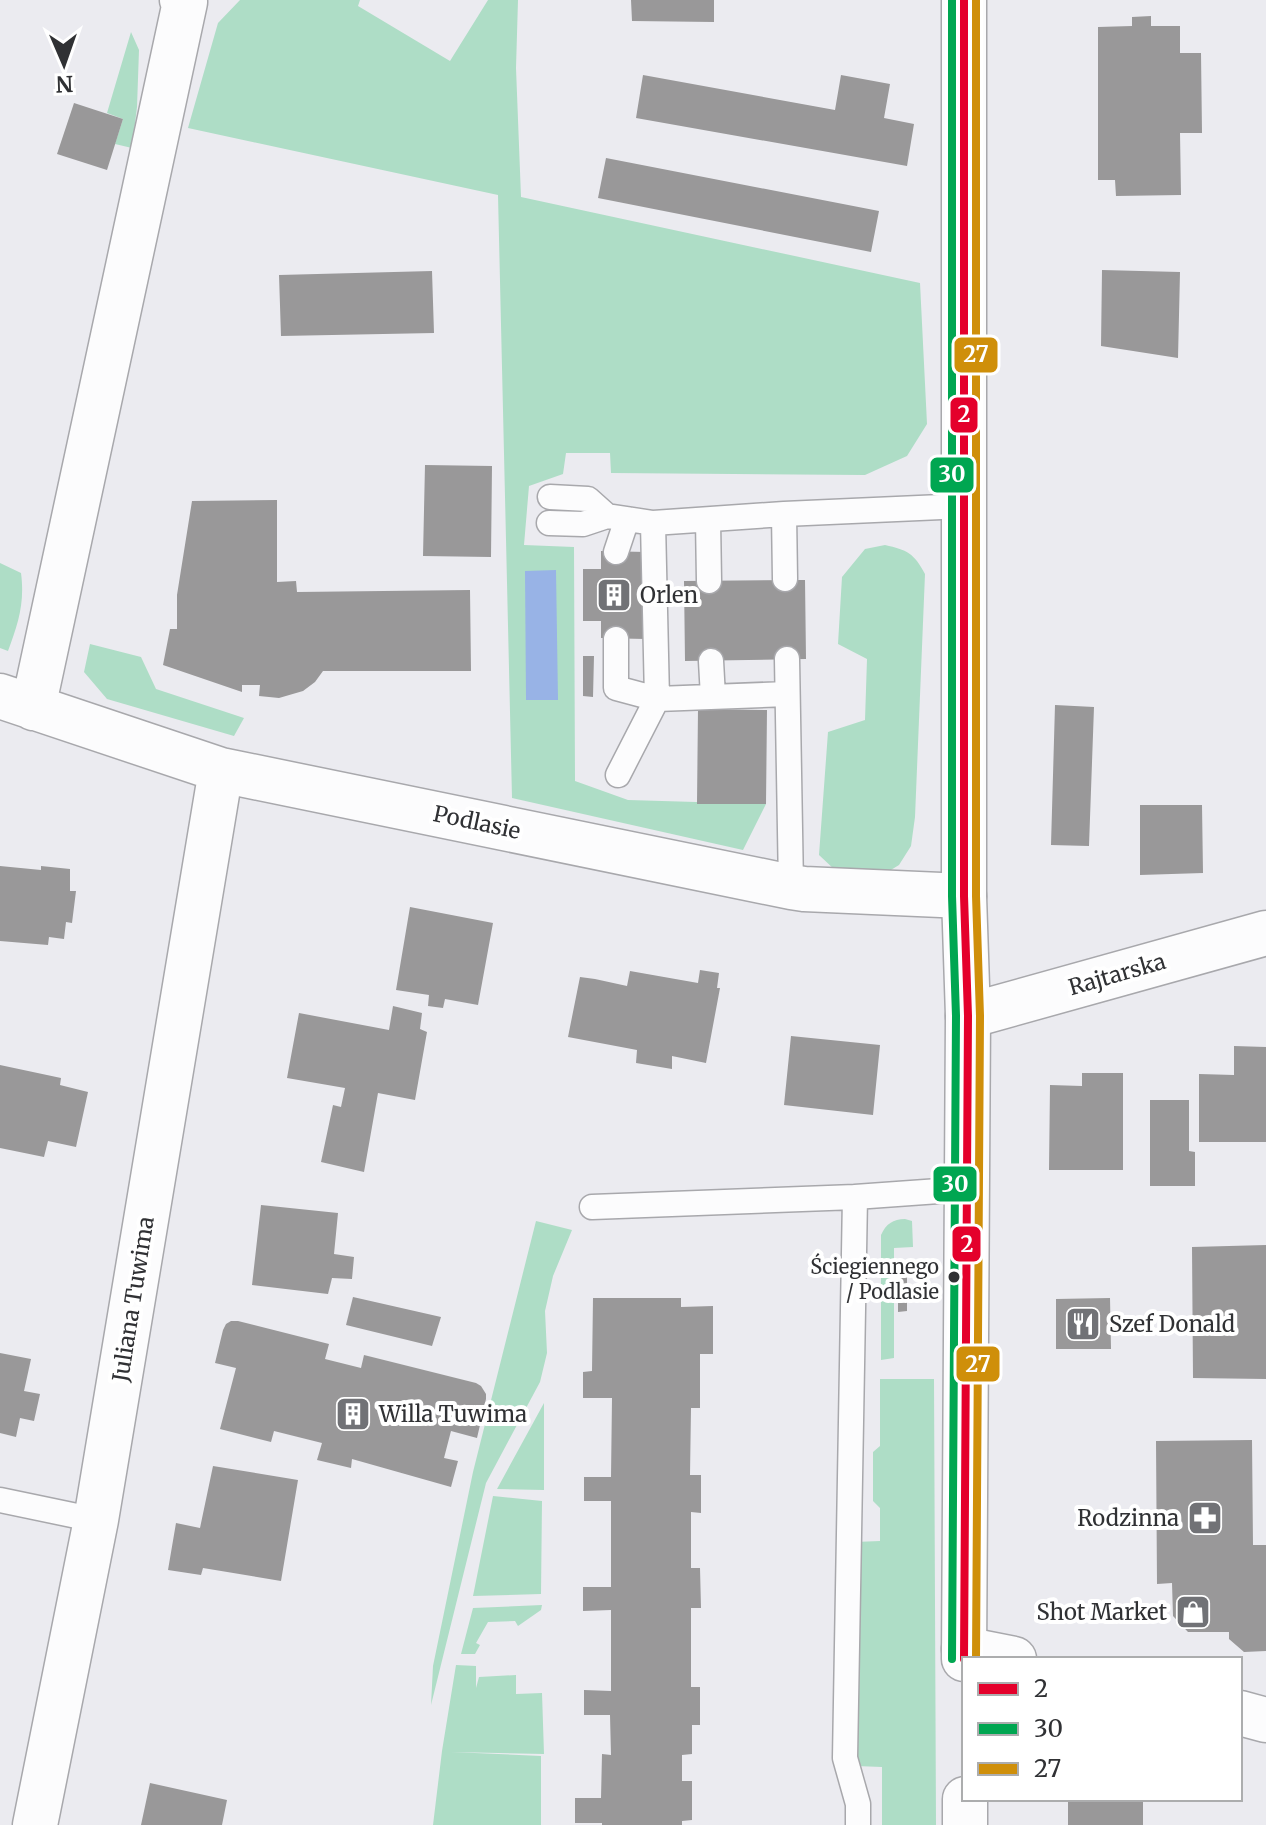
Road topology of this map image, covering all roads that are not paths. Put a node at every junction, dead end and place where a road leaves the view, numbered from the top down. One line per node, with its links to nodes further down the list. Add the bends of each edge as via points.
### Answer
1 (964, 0): 4 (street)
2 (184, 1): 19 (street)
3 (550, 497): 6 (lane, via 588,499)
4 (964, 506): 5 (lane); 23 (street)
5 (784, 514): 7 (lane); 11 (lane)
6 (617, 517): 8 (lane); 9 (lane); 10 (lane)
7 (708, 520): 9 (lane); 12 (lane)
8 (549, 523)
9 (653, 523): 18 (lane)
10 (616, 552)
11 (785, 579)
12 (709, 581)
13 (616, 639): 18 (lane, via 616,688)
14 (787, 659): 16 (lane)
15 (711, 661): 17 (lane)
16 (787, 694): 17 (lane); 22 (lane)
17 (713, 697): 18 (lane)
18 (657, 699): 21 (lane)
19 (17, 702): 20 (street, Podlasie)
20 (221, 770): 22 (street, Podlasie); 30 (street, Juliana Tuwima)
21 (618, 775)
22 (791, 887): 23 (street, Podlasie)
23 (964, 896): 25 (street)
24 (1266, 933): 25 (street, Rajtarska)
25 (968, 1016): 26 (street)
26 (967, 1189): 27 (lane); 31 (street)
27 (855, 1197): 28 (lane); 37 (lane, via 845,1758 858,1804)
28 (592, 1207)
29 (0, 1500): 30 (lane)
30 (96, 1520): 36 (street, Juliana Tuwima)
31 (964, 1654): 32 (street)
32 (994, 1657)
33 (1242, 1714): 34 (street)
34 (1266, 1720)
35 (965, 1801): 38 (street)
36 (35, 1825)
37 (858, 1825)
38 (965, 1825)

